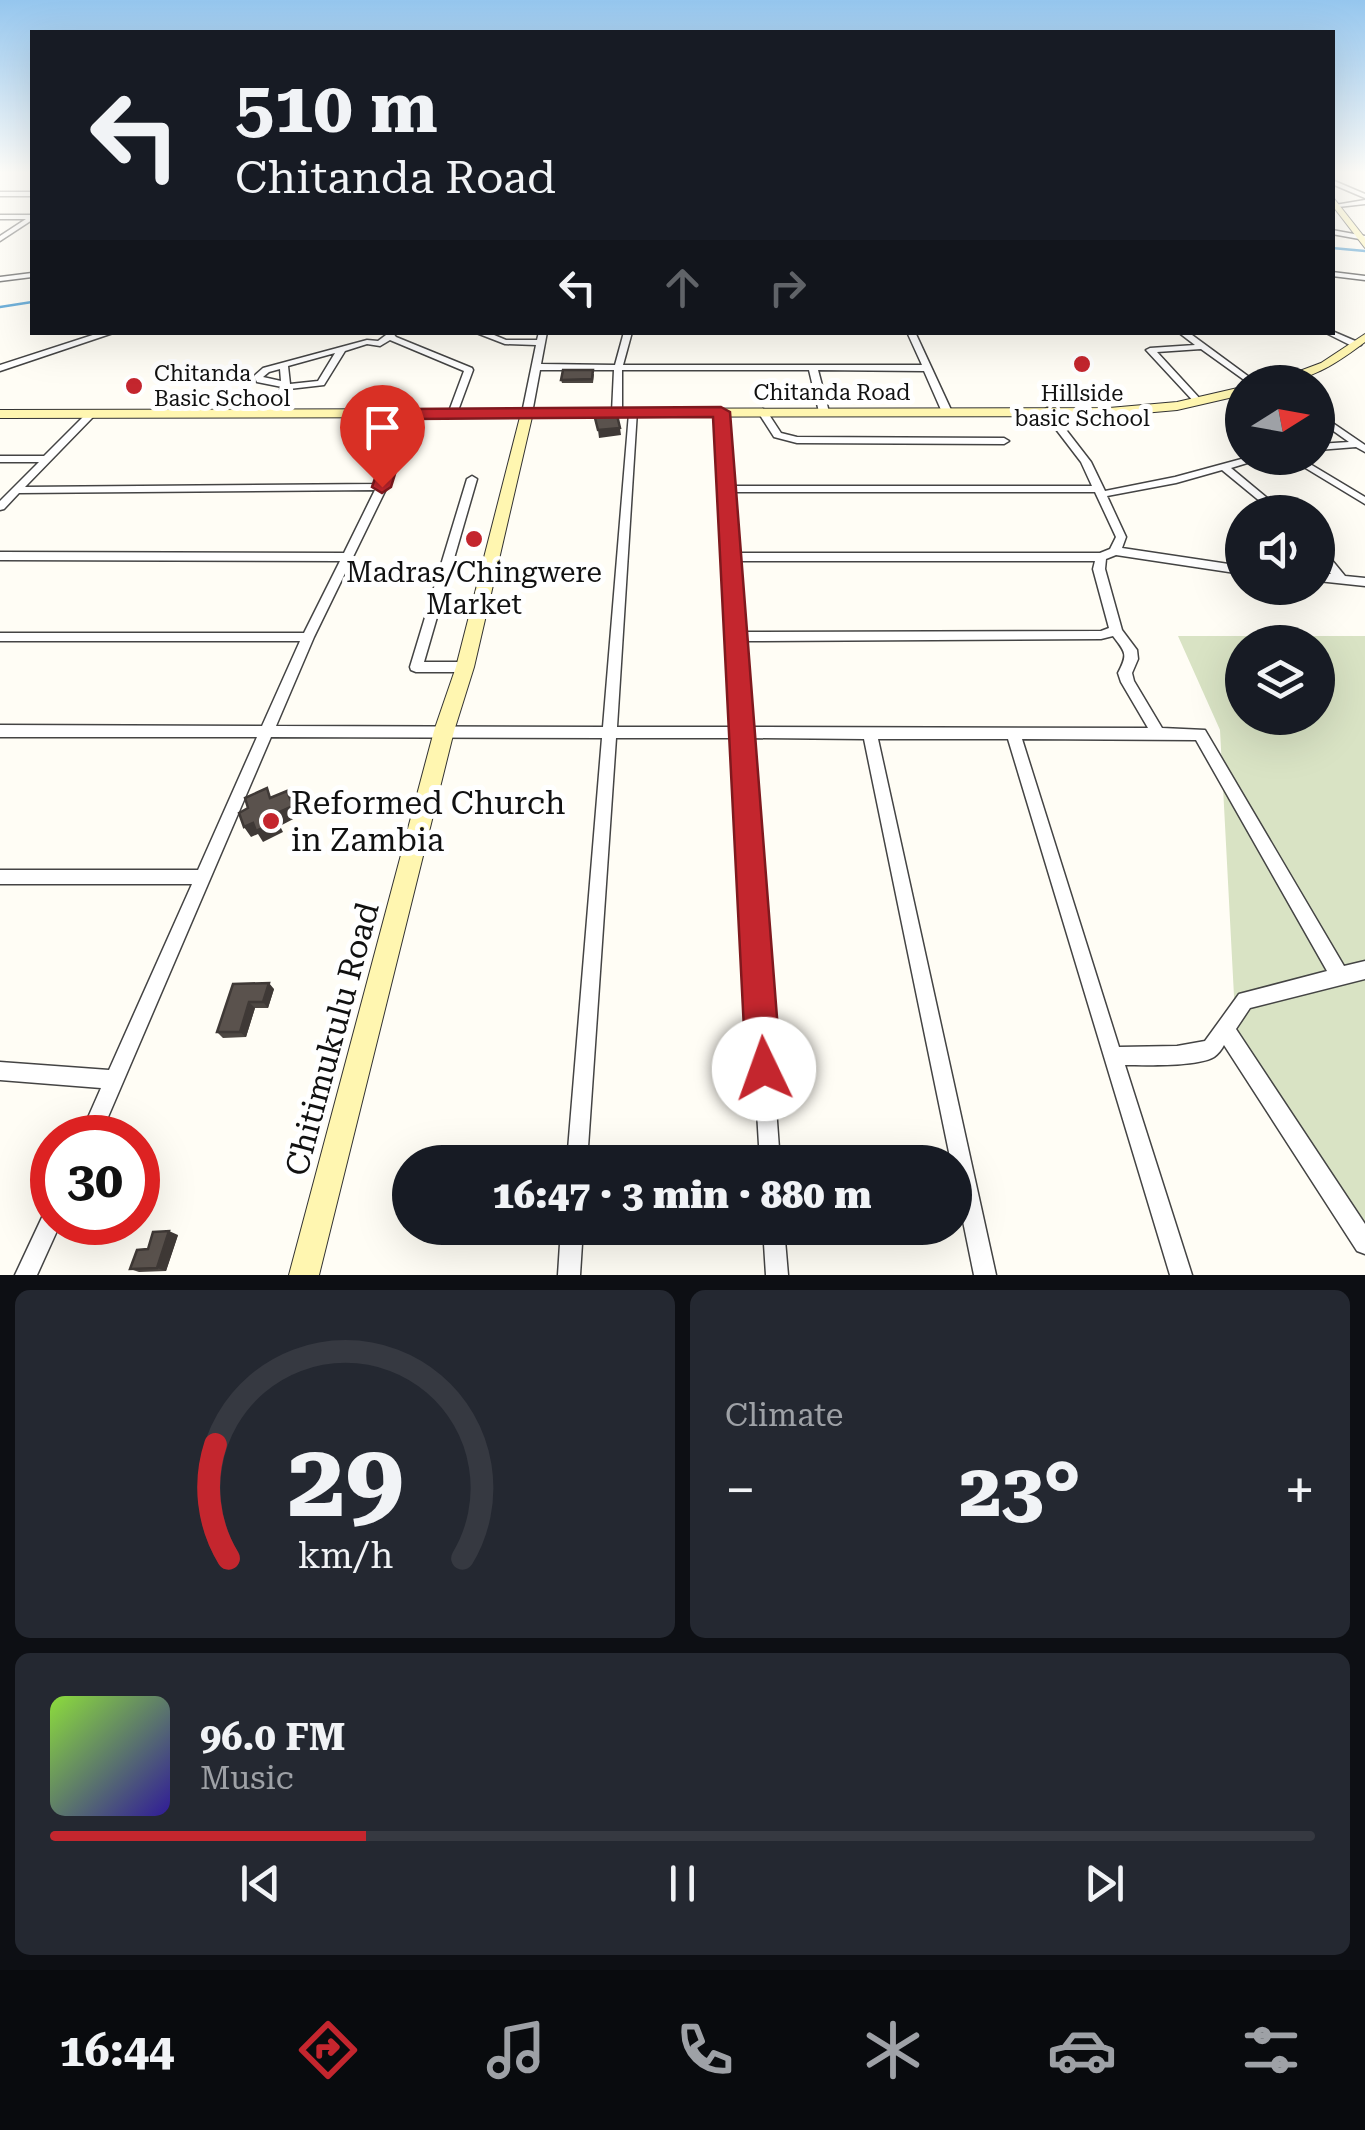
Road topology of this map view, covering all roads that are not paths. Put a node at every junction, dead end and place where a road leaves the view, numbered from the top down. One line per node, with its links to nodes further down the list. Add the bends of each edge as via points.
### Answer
1 (1335, 274): 3 (street)
2 (30, 275): 4 (street)
3 (1365, 278)
4 (0, 279)
5 (1335, 334): 14 (street)
6 (388, 335): 16 (street, via 380,344)
7 (391, 335): 39 (street, via 468,370)
8 (486, 335): 13 (street, via 505,342)
9 (627, 335): 24 (street)
10 (912, 335): 23 (street)
11 (1186, 335): 15 (street)
12 (88, 336): 21 (street)
13 (542, 338): 20 (street)
14 (1361, 341): 19 (street)
15 (1202, 347): 18 (street); 27 (street, via 1150,350)
16 (342, 349): 17 (street); 25 (street, via 321,383)
17 (284, 365): 25 (street); 25 (street, via 258,378)
18 (1228, 365)
19 (1326, 365)
20 (538, 367): 24 (street); 40 (street)
21 (0, 368)
22 (814, 368): 23 (street); 24 (street); 33 (street)
23 (926, 368): 34 (street)
24 (618, 369): 29 (street)
25 (286, 386): 37 (street)
26 (1225, 396): 27 (street, Chitanda Road)
27 (1199, 402): 28 (street, Chitanda Road)
28 (1047, 411): 34 (street, Chitanda Road); 53 (street)
29 (617, 412): 30 (street, Chitanda Road); 40 (street, Chitanda Road)
30 (634, 412): 31 (street, Chitanda Road); 75 (street)
31 (721, 412): 32 (street, Chitanda Road); 51 (street)
32 (763, 412): 33 (street, Chitanda Road); 42 (street, via 782,438)
33 (824, 412): 34 (street, Chitanda Road)
34 (947, 412)
35 (0, 414): 36 (street, Chitanda Road)
36 (91, 414): 37 (street, Chitanda Road); 46 (street)
37 (267, 414): 38 (street, Chitanda Road)
38 (405, 414): 39 (street, Chitanda Road); 50 (street)
39 (453, 414): 40 (street, Chitanda Road)
40 (527, 414): 71 (street, Chitimukulu Road)
41 (1335, 428): 44 (street)
42 (1004, 441)
43 (1335, 447): 44 (street)
44 (1362, 447)
45 (0, 459): 46 (street)
46 (48, 460): 52 (street)
47 (1223, 466): 53 (street); 54 (street)
48 (1322, 475): 55 (street)
49 (472, 479): 71 (street, via 416,667)
50 (382, 487): 52 (street); 61 (street)
51 (728, 489): 53 (street); 59 (street)
52 (17, 490): 56 (street)
53 (1102, 492): 57 (street, via 1122,537)
54 (1258, 495)
55 (1365, 501)
56 (0, 507)
57 (1115, 551): 60 (street); 62 (street)
58 (0, 556): 61 (street)
59 (732, 557): 60 (street); 69 (street)
60 (1101, 557): 67 (street)
61 (347, 558): 68 (street)
62 (1225, 567)
63 (1335, 572): 65 (street)
64 (1335, 578): 65 (street)
65 (1340, 578): 66 (street)
66 (1365, 582)
67 (1116, 631): 69 (street); 79 (street, via 1131,650 1128,682)
68 (308, 637): 70 (street); 72 (street)
69 (737, 637): 76 (street)
70 (0, 638)
71 (465, 667): 73 (street, Chitimukulu Road)
72 (268, 730): 73 (street); 74 (street); 80 (street)
73 (444, 731): 75 (street); 96 (street, Chitimukulu Road)
74 (0, 732)
75 (607, 734): 76 (street); 89 (street)
76 (745, 734): 77 (street); 90 (street)
77 (870, 734): 78 (street); 99 (street)
78 (1014, 734): 79 (street); 85 (street)
79 (1158, 734): 83 (street, via 1200,734)
80 (202, 876): 81 (street); 87 (street)
81 (0, 877)
82 (1365, 970): 83 (street)
83 (1339, 974): 84 (street, via 1246,1000)
84 (1225, 1029): 85 (street, via 1210,1049); 91 (street)
85 (1114, 1056): 100 (street)
86 (0, 1071): 87 (street)
87 (116, 1080): 88 (street)
88 (100, 1115)
89 (578, 1145)
90 (769, 1145)
91 (1365, 1243)
92 (40, 1245): 95 (street)
93 (571, 1245): 97 (street)
94 (775, 1245): 98 (street)
95 (26, 1275)
96 (304, 1275)
97 (569, 1275)
98 (777, 1275)
99 (985, 1275)
100 (1181, 1275)

